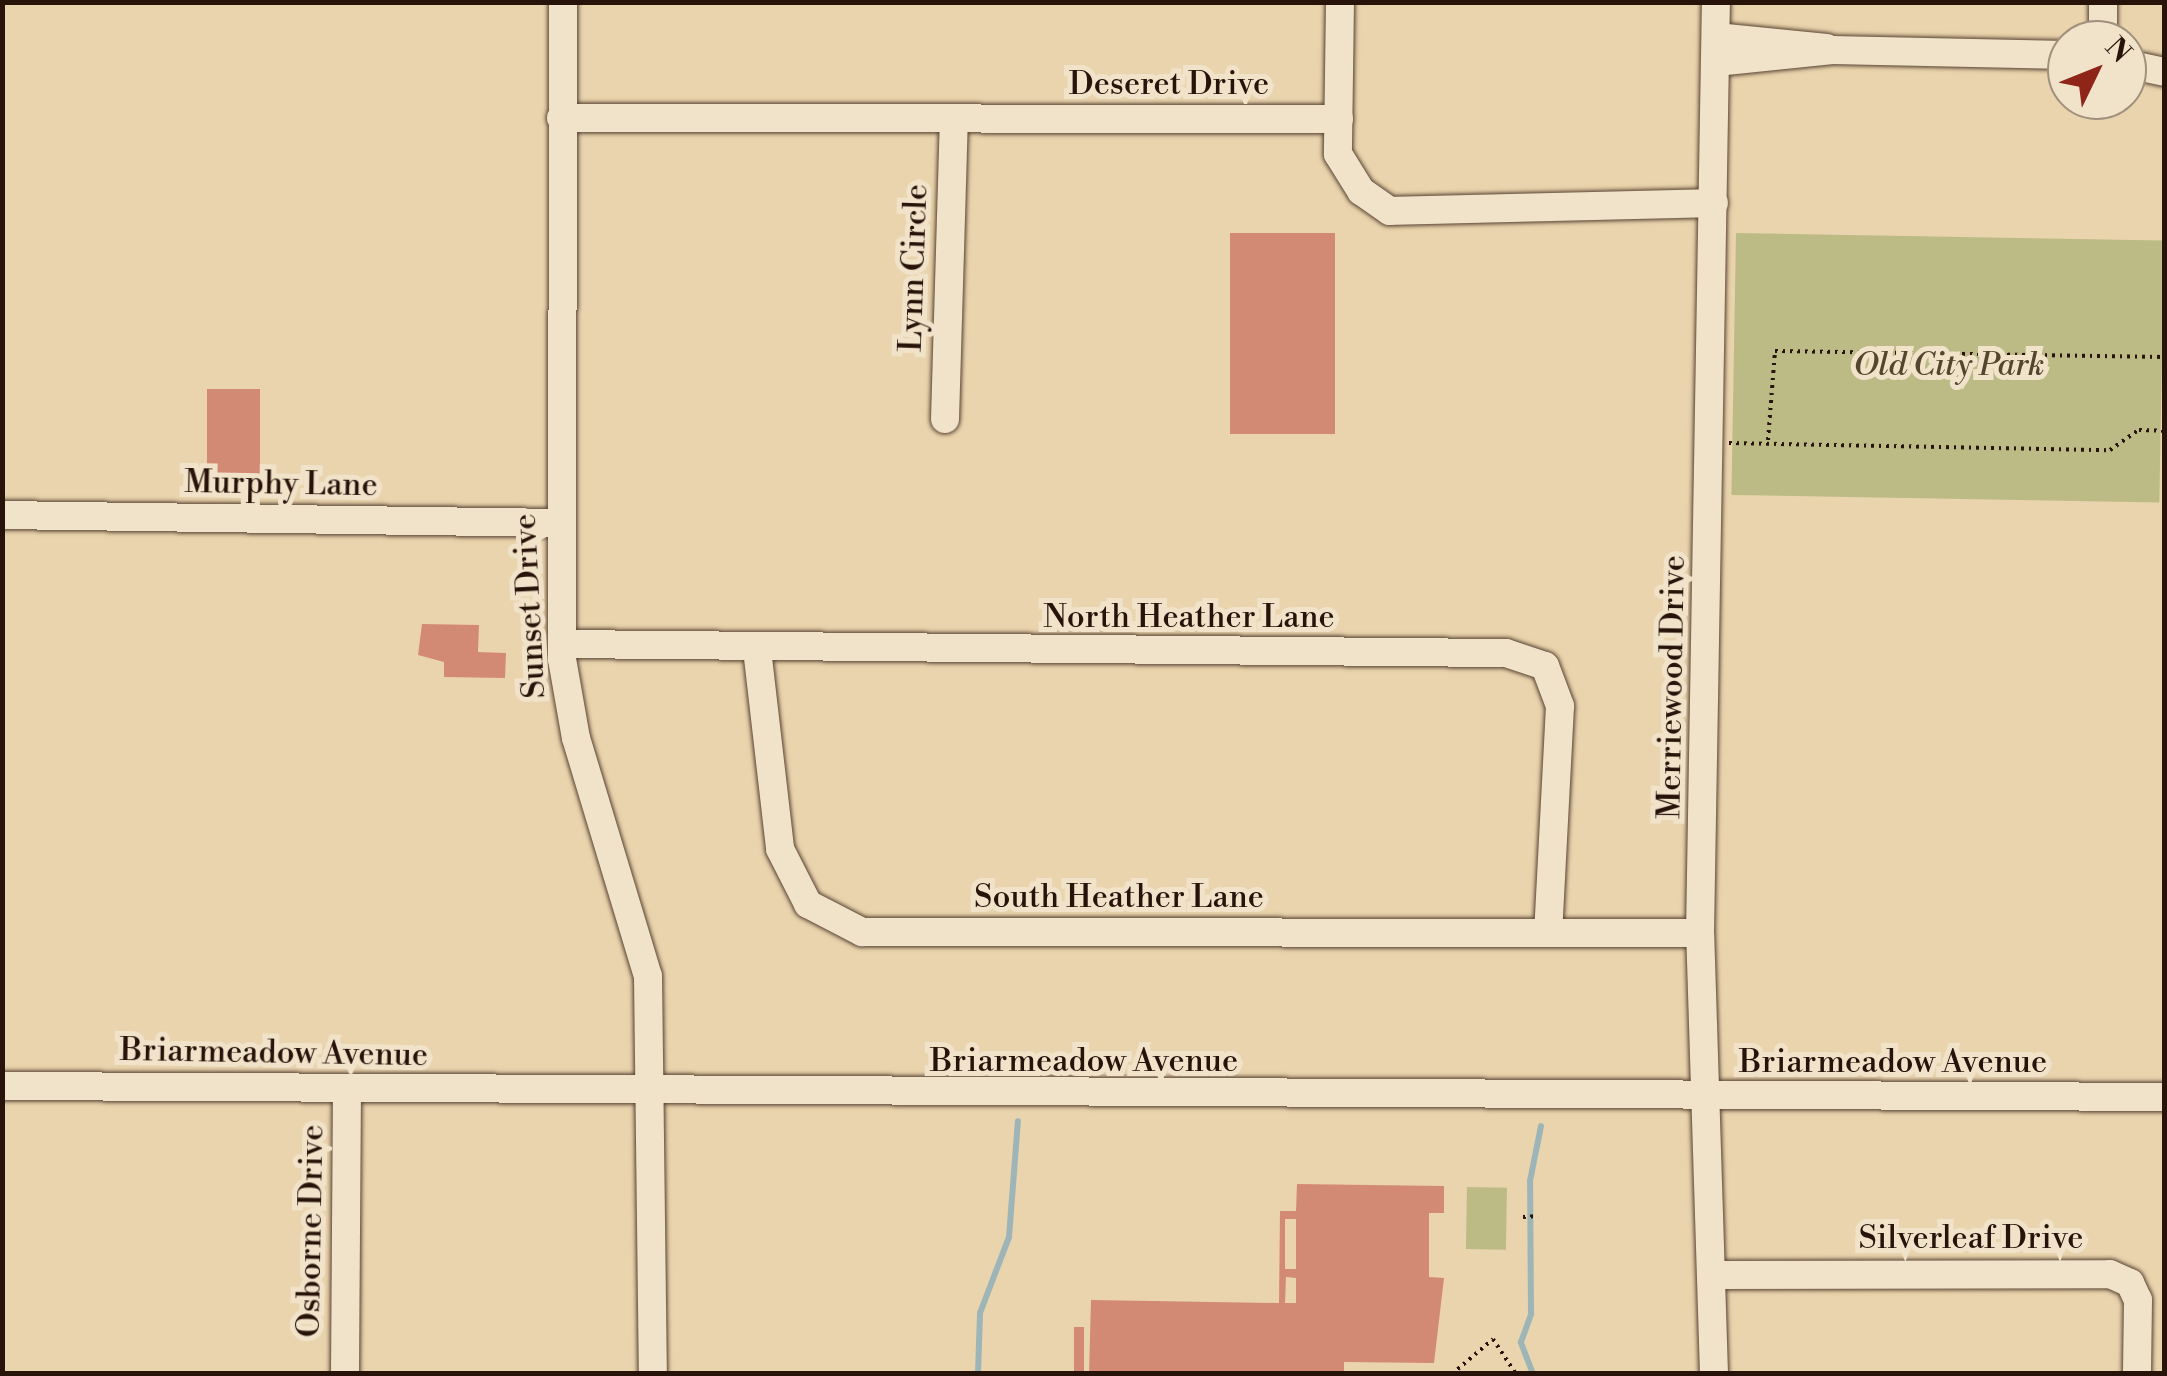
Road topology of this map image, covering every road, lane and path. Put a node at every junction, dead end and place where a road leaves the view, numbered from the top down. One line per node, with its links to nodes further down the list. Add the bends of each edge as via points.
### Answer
1 (563, 2): 6 (street, Sunset Drive)
2 (1340, 2): 8 (street)
3 (1716, 2): 4 (street, Merriewood Drive)
4 (1716, 50): 5 (street); 9 (street, Merriewood Drive)
5 (2047, 55)
6 (561, 118): 7 (street, Deseret Drive); 16 (street, Sunset Drive)
7 (954, 119): 8 (street, Deseret Drive); 11 (street, Lynn Circle)
8 (1339, 119): 9 (street, via 1338,154 1360,191 1390,211)
9 (1714, 203): 14 (street, Merriewood Drive)
10 (2164, 357): 13 (path, via 1775,351)
11 (945, 419)
12 (2164, 430): 13 (path, via 2139,430 2110,450)
13 (1768, 440): 14 (path)
14 (1711, 444): 20 (street, Merriewood Drive)
15 (2, 516): 16 (street, Murphy Lane)
16 (559, 523): 17 (street, Sunset Drive)
17 (562, 644): 18 (street, North Heather Lane); 23 (street, Sunset Drive, via 576,738 648,976)
18 (757, 649): 19 (street, South Heather Lane, via 780,849 808,904 862,932); 19 (street, North Heather Lane, via 1506,654 1545,666 1560,706)
19 (1548, 932): 20 (street, South Heather Lane)
20 (1700, 933): 24 (street, Merriewood Drive)
21 (2, 1086): 22 (street, Briarmeadow Avenue)
22 (347, 1089): 23 (street, Briarmeadow Avenue); 29 (street, Osborne Drive)
23 (652, 1092): 24 (street, Briarmeadow Avenue); 30 (street, Sunset Drive)
24 (1708, 1097): 25 (street, Briarmeadow Avenue); 28 (street, Merriewood Drive)
25 (2164, 1097)
26 (1538, 1216): 27 (path)
27 (1523, 1217)
28 (1716, 1276): 33 (street, Merriewood Drive); 34 (street, Silverleaf Drive, via 2110,1274 2130,1283 2138,1300)
29 (344, 1374)
30 (652, 1374)
31 (1452, 1374): 32 (path, via 1493,1340)
32 (1516, 1374)
33 (1714, 1374)
34 (2138, 1374)

